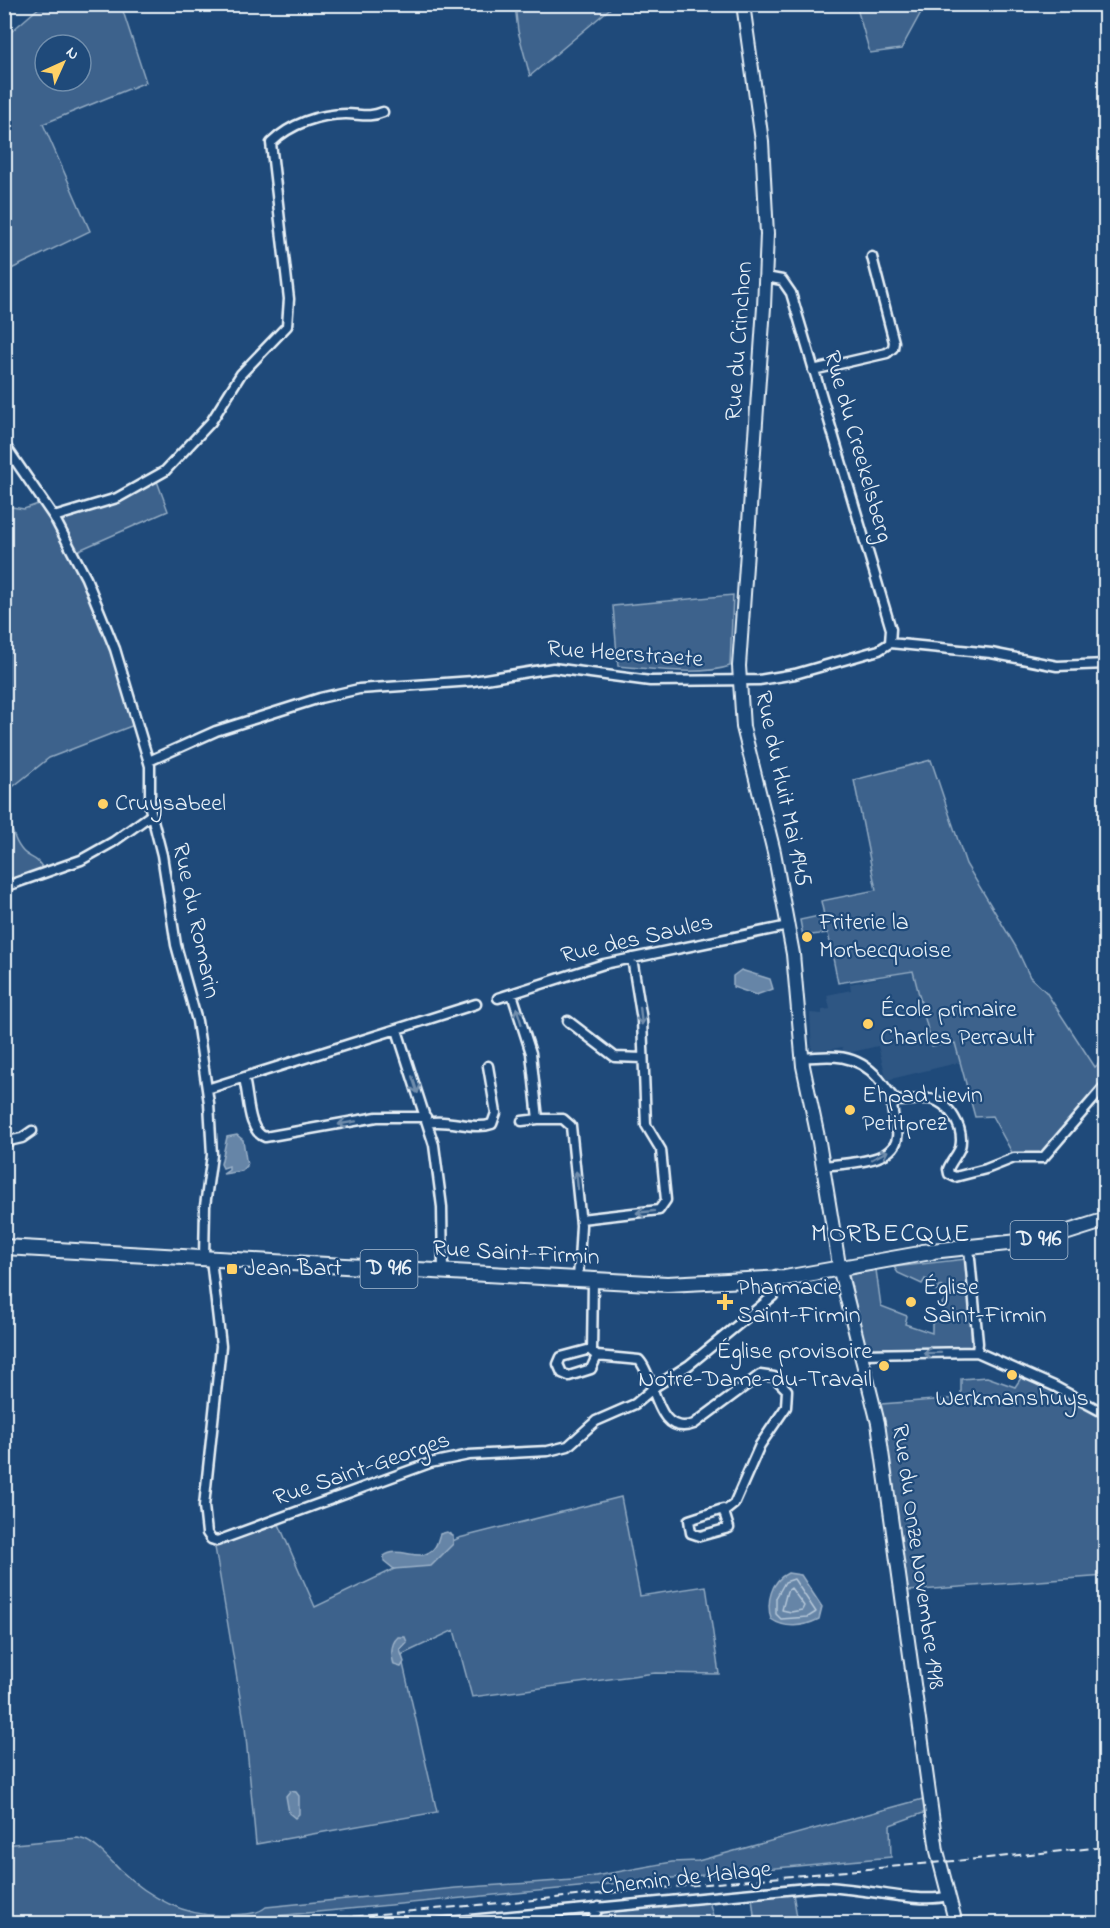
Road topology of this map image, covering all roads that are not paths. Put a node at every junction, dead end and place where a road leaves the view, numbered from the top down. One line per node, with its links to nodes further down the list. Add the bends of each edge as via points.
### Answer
1 (743, 4): 4 (street, Rue du Crinchon, via 764,159)
2 (383, 112): 7 (street, via 369,117 342,114 312,118 273,141 270,148 289,299 287,326 244,370 215,417 165,471 117,498)
3 (872, 257): 5 (street, via 893,348 887,353)
4 (766, 277): 5 (street, Rue du Creekelsberg, via 782,280 790,288); 10 (street, Rue du Crinchon)
5 (813, 370): 8 (street, Rue du Creekelsberg, via 891,629)
6 (4, 444): 7 (street, Rue du Romarin)
7 (54, 517): 11 (street, Rue du Romarin, via 110,634)
8 (890, 643): 9 (street, Rue Heerstraete, via 991,653 1057,666); 10 (street, Rue Heerstraete, via 879,650 795,674)
9 (1106, 664)
10 (739, 680): 11 (street, Rue Heerstraete, via 650,681 553,668 473,681 359,689 216,731); 14 (street, Rue du Huit Mai 1945, via 743,727)
11 (148, 761): 12 (street, Rue du Romarin)
12 (151, 815): 13 (street, via 81,860); 26 (street, Rue du Romarin, via 162,855 176,945 197,1020)
13 (4, 887)
14 (788, 926): 15 (street, Rue des Saules); 22 (street, Rue du Huit Mai 1945)
15 (632, 958): 16 (street, Rue des Saules); 21 (street, one-way to 21, via 642,1020)
16 (512, 994): 17 (street, Rue des Saules); 28 (street, one-way to 16, via 531,1053)
17 (498, 998)
18 (476, 1004): 20 (street)
19 (568, 1021): 21 (street, via 615,1057)
20 (397, 1030): 24 (street); 29 (street, one-way to 29)
21 (643, 1058): 34 (street, one-way to 34, via 646,1125 661,1150 665,1205 656,1211)
22 (802, 1058): 27 (street, via 835,1055 855,1060 875,1075); 33 (street, Rue du Huit Mai 1945)
23 (488, 1066): 29 (street, via 496,1113 492,1124)
24 (244, 1079): 26 (street); 29 (street, one-way to 24, via 378,1117 265,1137 254,1127)
25 (1104, 1087): 27 (street, via 1049,1153 1038,1159 1014,1158 951,1176 948,1167 960,1143 952,1114 932,1099 899,1102)
26 (207, 1089): 40 (street, Rue du Romarin, via 212,1155 205,1213)
27 (893, 1098): 33 (street, one-way to 27, via 872,1160 890,1150 898,1136)
28 (538, 1119): 30 (street); 34 (street, one-way to 28, via 571,1126 563,1119)
29 (426, 1120): 42 (street, via 435,1152 441,1201)
30 (522, 1121)
31 (32, 1131): 32 (street)
32 (4, 1142)
33 (823, 1166): 41 (street, Rue du Huit Mai 1945)
34 (581, 1219): 44 (street)
35 (1106, 1220): 38 (main road, D 916, via 1046,1239)
36 (4, 1247): 37 (main road, Rue Saint-Firmin / D 916)
37 (21, 1248): 39 (main road, Rue Saint-Firmin / D 916); 40 (main road, Rue Saint-Firmin / D 916)
38 (969, 1248): 41 (main road, D 916); 47 (street)
39 (4, 1252)
40 (208, 1259): 42 (main road, Rue Saint-Firmin / D 916); 50 (street, Rue Saint-Georges, via 221,1346 204,1506 207,1533 214,1540 430,1463 469,1455 564,1448 596,1421 631,1407)
41 (839, 1265): 43 (main road, Rue Saint-Firmin / D 916); 48 (street, Rue du Onze Novembre 1918)
42 (443, 1272): 44 (main road, Rue Saint-Firmin / D 916)
43 (776, 1277): 45 (main road, Rue Saint-Firmin / D 916, via 667,1284); 50 (street, Rue Saint-Georges, via 777,1290 773,1296 689,1365)
44 (578, 1280): 45 (main road, Rue Saint-Firmin / D 916)
45 (594, 1281): 46 (street)
46 (591, 1349): 49 (street); 49 (street, via 561,1357 558,1364 562,1373 569,1376 589,1370)
47 (977, 1352): 48 (street, one-way to 48); 51 (street)
48 (862, 1354): 53 (street, Rue du Onze Novembre 1918, via 878,1423 939,1862)
49 (597, 1356): 50 (street, via 639,1359)
50 (652, 1389): 52 (street, via 667,1419 682,1427 702,1419 756,1376 771,1375 784,1386 788,1394 786,1407 760,1445 734,1504)
51 (1106, 1414)
52 (724, 1512): 52 (street, via 723,1509 690,1519 690,1532 698,1536 729,1528)
53 (948, 1896): 54 (street, Chemin de Halage, via 930,1899 823,1886); 57 (street, Rue du Onze Novembre 1918)
54 (599, 1907): 55 (street, Chemin de Halage); 56 (street)
55 (428, 1923)
56 (590, 1923)
57 (956, 1923)

